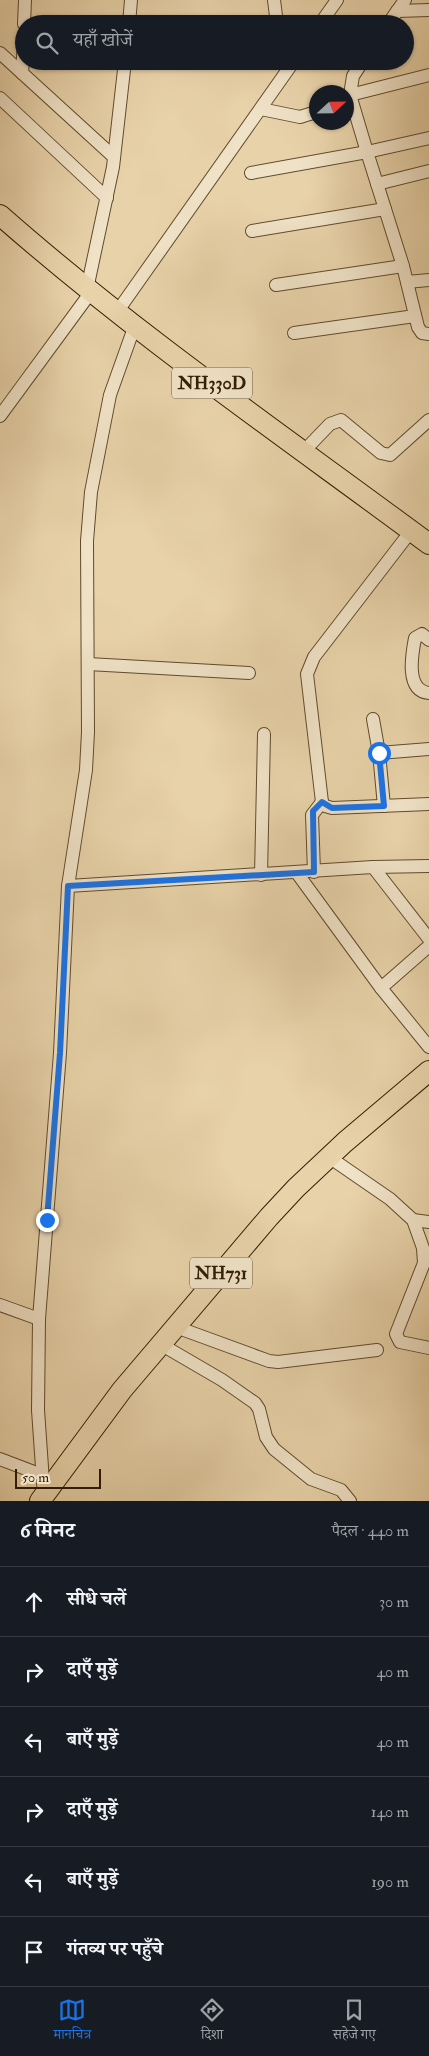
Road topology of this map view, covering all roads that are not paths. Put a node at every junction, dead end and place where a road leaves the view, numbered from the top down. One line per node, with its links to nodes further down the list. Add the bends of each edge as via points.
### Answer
1 (25, 0): 8 (street)
2 (131, 0): 9 (street)
3 (274, 0): 10 (street)
4 (337, 0): 11 (street)
5 (405, 0): 7 (street)
6 (429, 10): 7 (street)
7 (397, 11): 12 (street)
8 (24, 15)
9 (130, 15)
10 (276, 15)
11 (326, 15)
12 (394, 15)
13 (0, 53): 14 (street)
14 (15, 67)
15 (19, 70): 21 (street)
16 (22, 70): 21 (street)
17 (124, 70): 32 (street)
18 (282, 70): 23 (street)
19 (288, 70): 23 (street)
20 (357, 70): 24 (street)
21 (22, 73): 32 (street)
22 (429, 75): 26 (street)
23 (282, 78): 27 (street)
24 (352, 85)
25 (0, 98): 36 (street)
26 (354, 99)
27 (261, 109): 29 (street, via 300,117); 45 (street)
28 (354, 113): 31 (street)
29 (309, 114)
30 (429, 138): 31 (street)
31 (366, 152): 34 (street); 35 (street)
32 (114, 158): 36 (street)
33 (429, 171): 35 (street)
34 (251, 172)
35 (377, 184): 37 (street)
36 (107, 198): 44 (street)
37 (385, 209): 39 (street); 40 (street)
38 (0, 215): 44 (highway, NH330D)
39 (252, 231)
40 (403, 266): 42 (street); 43 (street)
41 (429, 280): 42 (street)
42 (407, 282): 46 (street)
43 (276, 284)
44 (89, 290): 45 (highway, NH330D); 50 (street)
45 (118, 312): 47 (highway, NH330D)
46 (415, 316): 48 (street); 49 (street, via 420,331)
47 (134, 325): 52 (highway, NH330D); 56 (street, via 110,395 91,492)
48 (294, 333)
49 (429, 334)
50 (2, 410)
51 (429, 420): 52 (street, via 390,455 381,453 341,420 330,424)
52 (303, 452): 53 (highway, NH330D)
53 (411, 531): 54 (highway, NH330D); 63 (street, via 309,665 307,674)
54 (429, 544)
55 (429, 640): 58 (street, via 422,634 416,638 412,678 418,689)
56 (88, 664): 57 (street); 71 (street, via 86,770)
57 (249, 673)
58 (429, 693)
59 (373, 719): 62 (street)
60 (264, 734): 70 (street)
61 (429, 749): 62 (street)
62 (379, 753): 65 (street)
63 (322, 802): 65 (street, via 332,808); 68 (street, via 312,815)
64 (429, 804): 65 (street)
65 (384, 806)
66 (429, 866): 67 (street)
67 (373, 867): 68 (street); 72 (street)
68 (314, 872): 69 (street)
69 (297, 873): 70 (street); 74 (street)
70 (261, 875): 71 (street)
71 (68, 886): 81 (street, via 60,1053)
72 (429, 939)
73 (429, 946): 74 (street)
74 (381, 988): 75 (street)
75 (429, 1047)
76 (429, 1071): 77 (highway, NH731)
77 (329, 1157): 78 (street, via 390,1199); 82 (highway, NH731, via 269,1217)
78 (413, 1220): 79 (street); 84 (street, via 423,1248 424,1263 396,1334 400,1342)
79 (429, 1222)
80 (0, 1305): 81 (street)
81 (39, 1319): 87 (street, via 38,1410)
82 (176, 1327): 83 (highway, NH731); 85 (street, via 269,1361)
83 (162, 1344): 88 (highway, NH731, via 122,1390); 89 (street, via 254,1403 274,1449 311,1479 341,1490)
84 (429, 1348)
85 (377, 1350)
86 (0, 1460): 87 (street)
87 (42, 1475): 88 (street)
88 (42, 1498)
89 (350, 1501)

